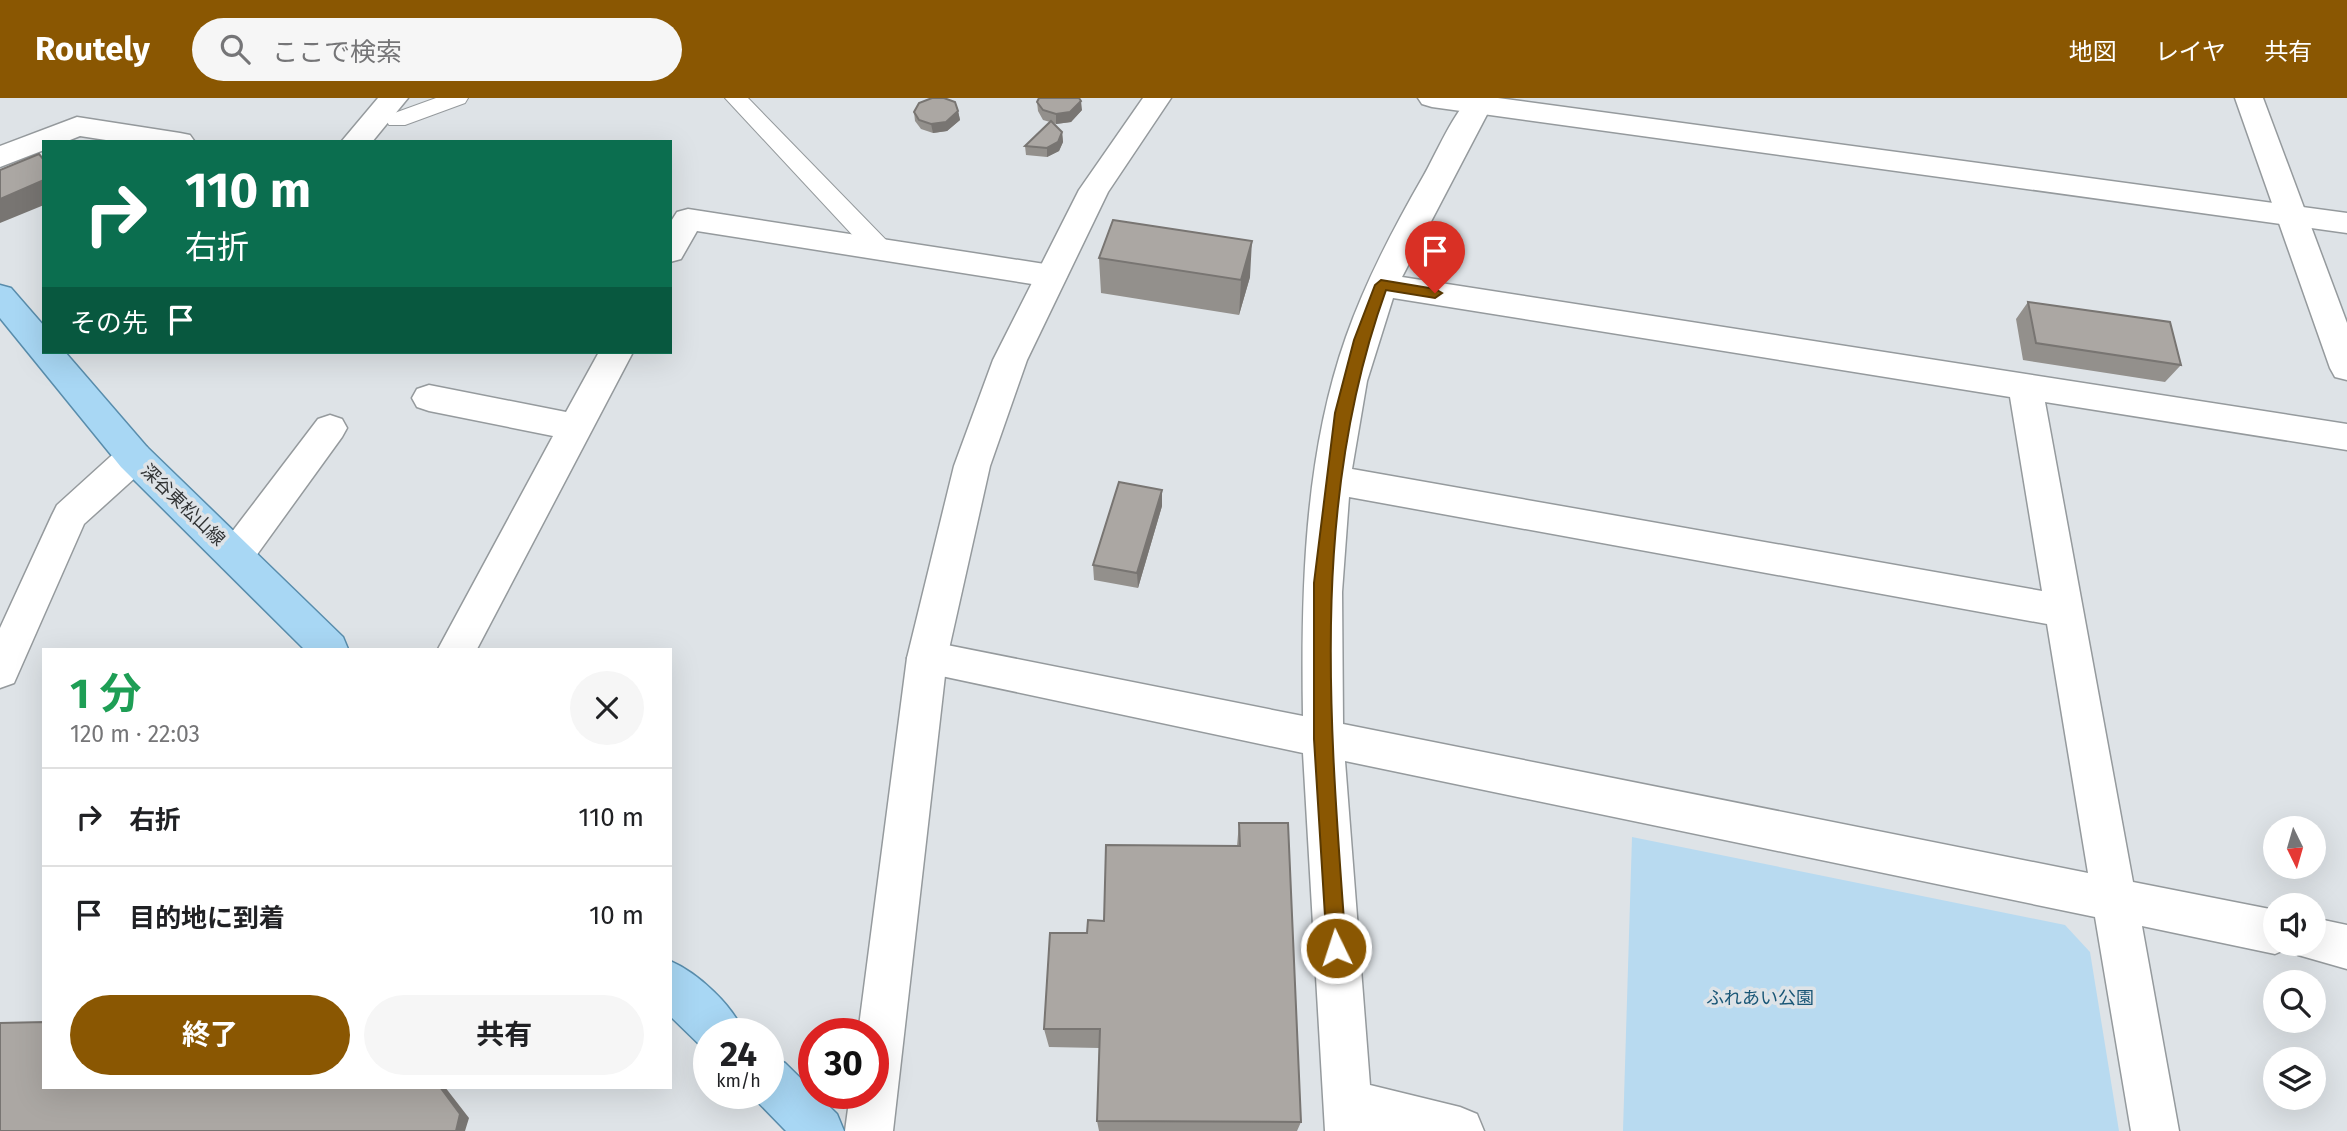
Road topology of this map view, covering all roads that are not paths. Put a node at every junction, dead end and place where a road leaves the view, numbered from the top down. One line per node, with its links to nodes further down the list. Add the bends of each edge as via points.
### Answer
1 (457, 98): 7 (lane)
2 (736, 98): 16 (lane)
3 (1157, 98): 17 (street, via 1094,190)
4 (1432, 98): 6 (street)
5 (2249, 98): 13 (street)
6 (1478, 105): 13 (street); 18 (street)
7 (396, 109): 11 (street)
8 (42, 140): 12 (street)
9 (42, 140): 10 (street, via 77,126)
10 (167, 140)
11 (358, 140)
12 (0, 157)
13 (2292, 216): 14 (street); 23 (street)
14 (2347, 223)
15 (672, 247): 16 (street, via 688,219)
16 (880, 249): 17 (street)
17 (1051, 276): 35 (street, via 1010,360 972,466)
18 (1381, 285): 24 (street); 30 (street, via 1342,413)
19 (0, 296): 20 (main road, 深谷東松山線)
20 (42, 346)
21 (48, 354): 29 (main road, 深谷東松山線)
22 (616, 354): 26 (street)
23 (2347, 368)
24 (2025, 386): 28 (street); 32 (street)
25 (429, 398): 26 (street)
26 (576, 427): 34 (street)
27 (330, 428): 31 (street)
28 (2347, 437)
29 (134, 457): 31 (main road, 深谷東松山線); 36 (street, via 70,514)
30 (1332, 480): 32 (street); 37 (street, via 1322,583)
31 (235, 556): 33 (main road, 深谷東松山線)
32 (2064, 611): 38 (street)
33 (328, 648)
34 (458, 648)
35 (927, 658): 37 (street); 47 (street)
36 (0, 671)
37 (1322, 739): 38 (street); 45 (street)
38 (2115, 899): 39 (street); 49 (street)
39 (2263, 930)
40 (2326, 943): 41 (street)
41 (2347, 947)
42 (672, 986): 43 (main road)
43 (705, 1018)
44 (784, 1096): 46 (main road)
45 (1348, 1118): 48 (street)
46 (820, 1131)
47 (869, 1131)
48 (1460, 1131)
49 (2155, 1131)

